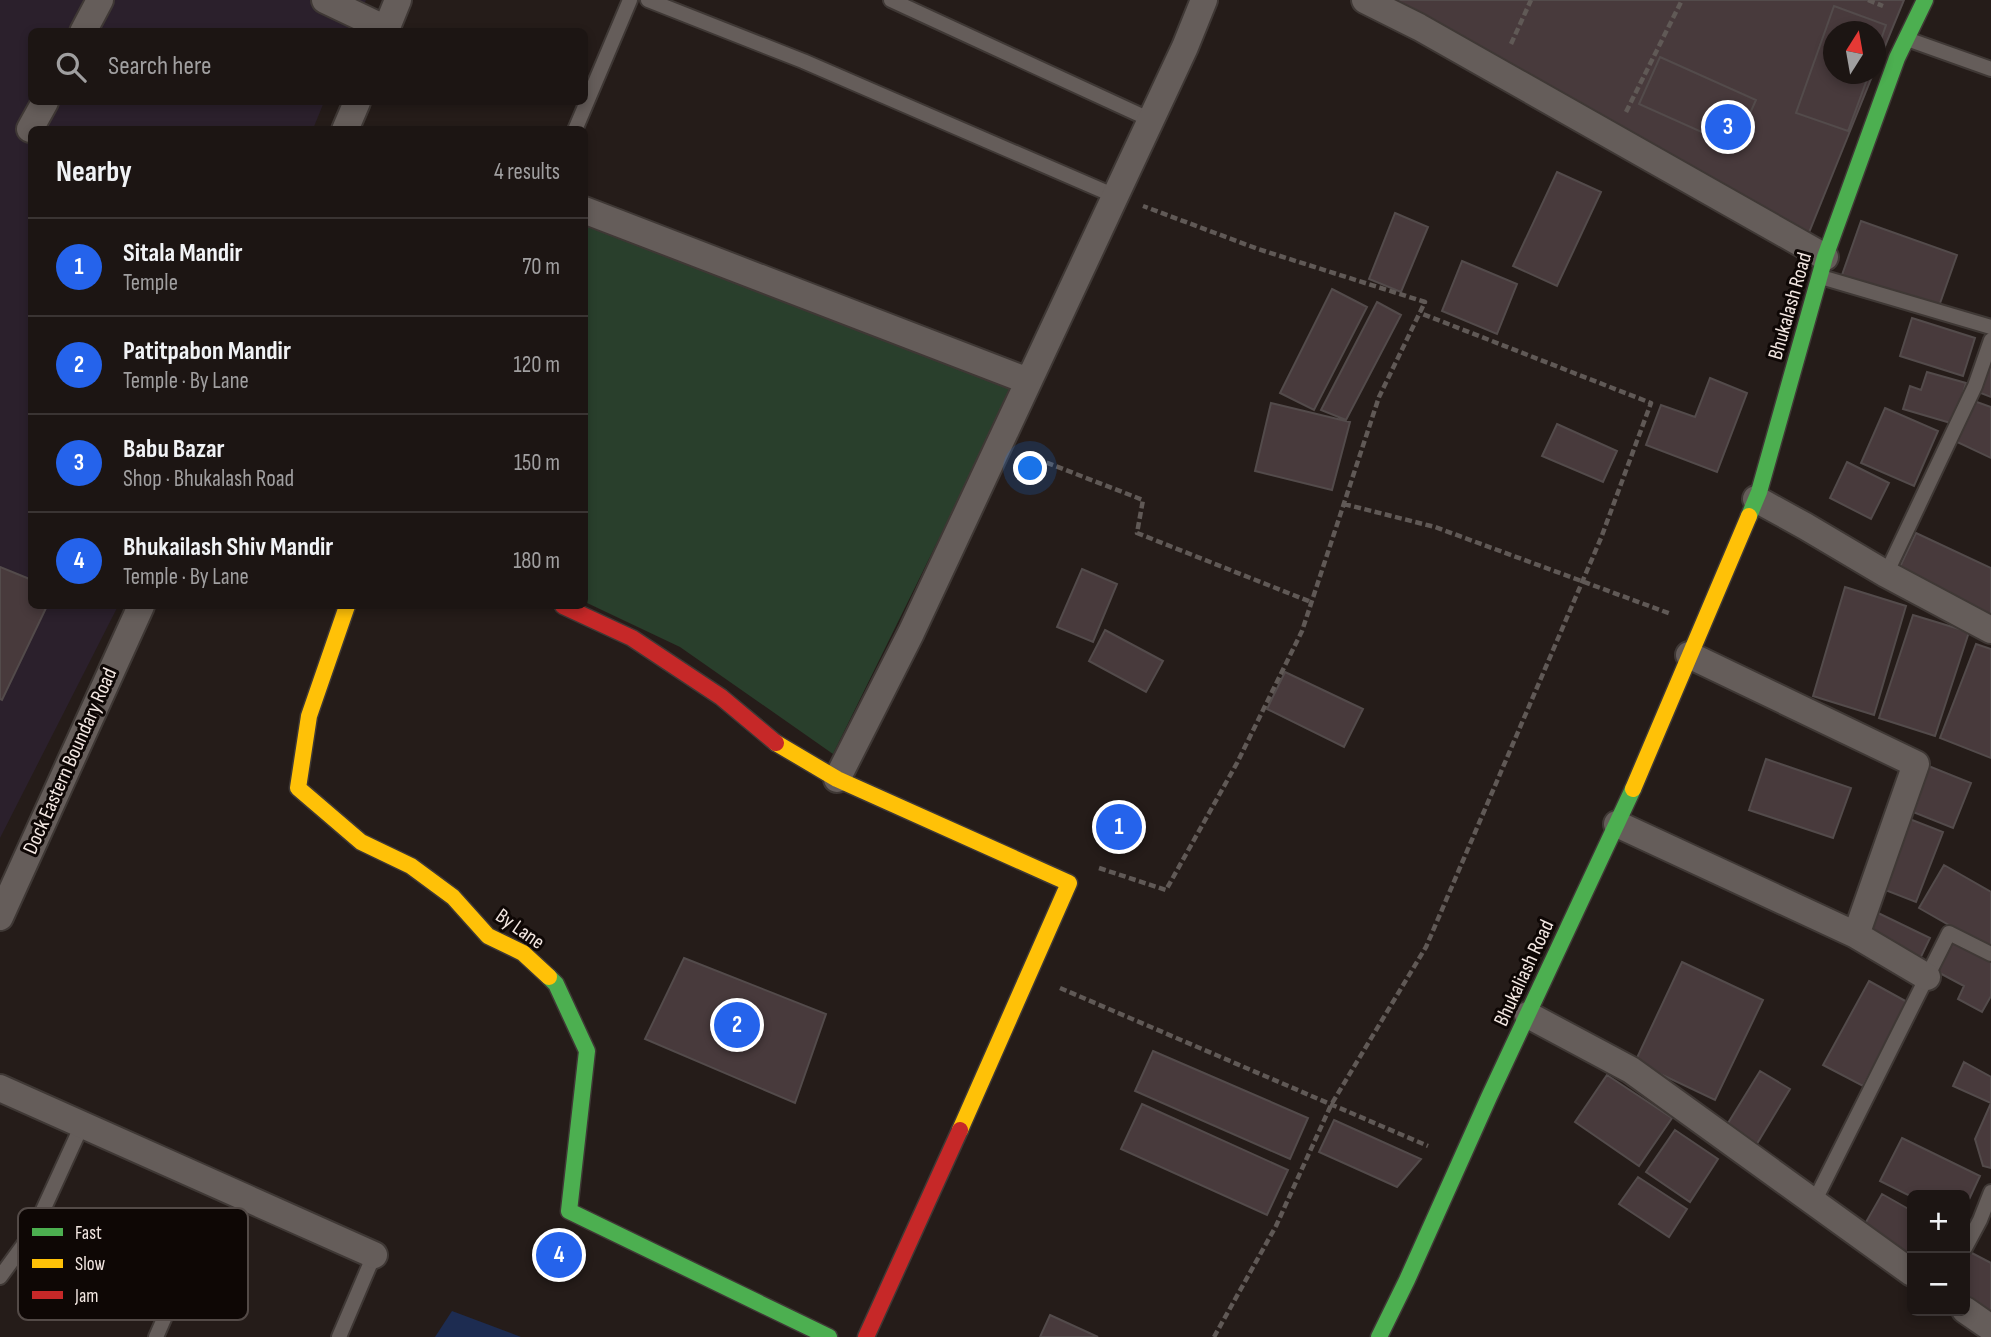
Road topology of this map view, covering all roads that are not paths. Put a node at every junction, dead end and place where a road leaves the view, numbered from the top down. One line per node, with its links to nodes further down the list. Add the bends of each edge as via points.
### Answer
1 (100, 0): 10 (street)
2 (325, 0): 11 (street)
3 (398, 0): 12 (street)
4 (631, 0): 15 (lane)
5 (648, 0): 23 (lane, via 803,61)
6 (891, 0): 19 (lane)
7 (1365, 0): 25 (street, via 1613,138)
8 (1925, 0): 13 (street, Bhukalash Road)
9 (1201, 1): 19 (street)
10 (85, 28)
11 (382, 28)
12 (387, 28)
13 (1906, 39): 14 (lane); 25 (street, Bhukalash Road)
14 (1991, 69)
15 (588, 100)
16 (43, 105): 20 (street)
17 (356, 105): 21 (street)
18 (586, 105): 22 (lane)
19 (1150, 120): 23 (street)
20 (32, 126)
21 (347, 126)
22 (577, 126)
23 (1115, 196): 28 (street)
24 (588, 212): 28 (street)
25 (1822, 267): 26 (lane); 29 (street, Bhukalash Road)
26 (1991, 327)
27 (1991, 340): 30 (lane, via 1975,386)
28 (1028, 381): 37 (street, via 911,633)
29 (1756, 499): 30 (street); 34 (street, Bhukalash Road)
30 (1886, 574): 35 (street)
31 (140, 609): 39 (street, Dock Eastern Boundary Road)
32 (346, 609): 59 (street, By Lane, via 309,716 298,788 361,842 411,866 453,897 488,936 523,953 556,984 587,1051 569,1211)
33 (569, 609): 37 (street, via 632,638 721,697 777,744)
34 (1702, 625): 36 (street, Bhukaliash Road)
35 (1991, 630)
36 (1689, 655): 38 (street, Bhukaliash Road); 40 (street, via 1916,764)
37 (836, 779): 60 (street, via 1069,883)
38 (1617, 824): 40 (street); 43 (street, Bhukaliash Road)
39 (0, 917)
40 (1857, 935): 42 (street)
41 (1991, 954): 42 (lane, via 1949,933)
42 (1927, 977): 47 (lane)
43 (1528, 1015): 47 (street, via 1632,1070); 61 (street, Bhukaliash Road)
44 (0, 1088): 45 (street)
45 (82, 1125): 48 (lane); 51 (street)
46 (1991, 1192): 49 (lane)
47 (1814, 1202): 52 (street)
48 (44, 1208)
49 (1970, 1239)
50 (18, 1252): 53 (lane)
51 (374, 1255): 58 (lane)
52 (1907, 1269)
53 (0, 1277)
54 (1970, 1313): 56 (street)
55 (163, 1320): 57 (lane)
56 (1991, 1328)
57 (156, 1337)
58 (339, 1337)
59 (829, 1337)
60 (866, 1337)
61 (1379, 1337)

